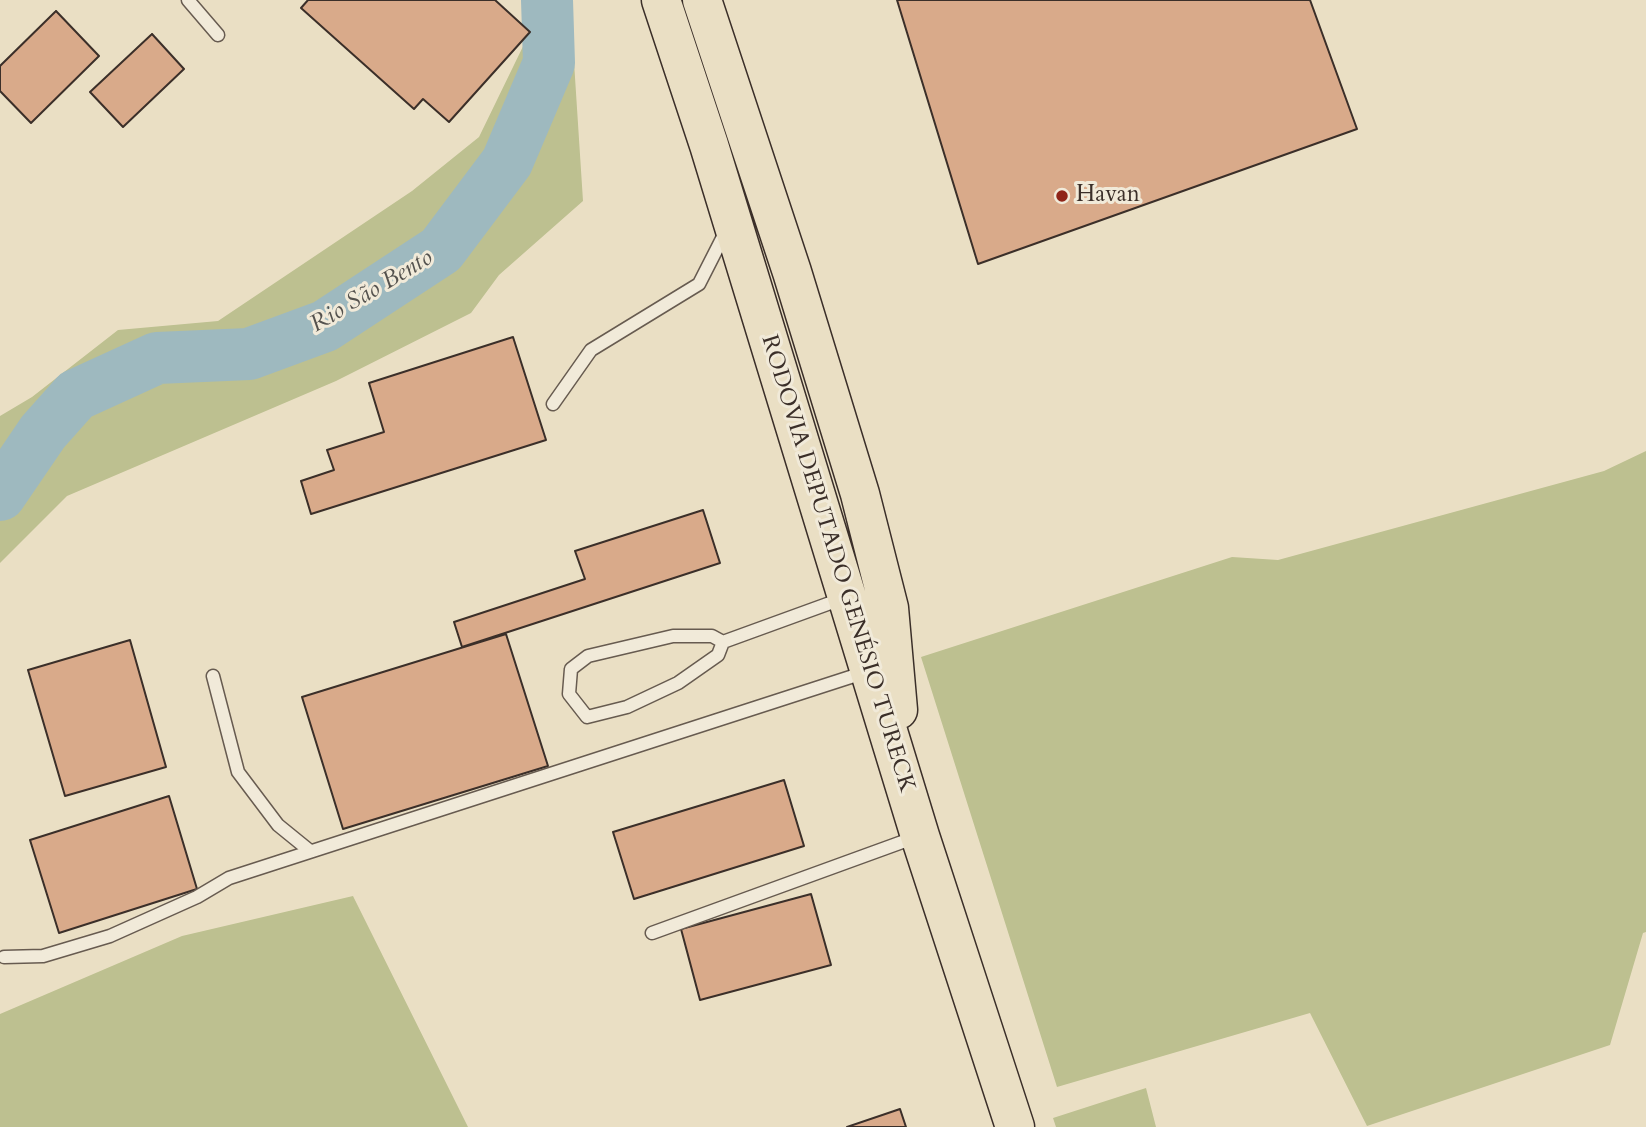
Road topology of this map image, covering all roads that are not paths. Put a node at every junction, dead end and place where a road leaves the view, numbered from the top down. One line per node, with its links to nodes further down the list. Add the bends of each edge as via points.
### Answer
1 (188, 0): 4 (lane)
2 (702, 0): 11 (main road, via 863,506 889,608)
3 (663, 9): 5 (main road, RODOVIA DEPUTADO GENÉSIO TURECK)
4 (218, 35)
5 (732, 219): 6 (lane, via 699,284 591,350); 7 (main road, RODOVIA DEPUTADO GENÉSIO TURECK)
6 (553, 404)
7 (847, 597): 8 (lane); 9 (main road, RODOVIA DEPUTADO GENÉSIO TURECK)
8 (723, 642): 8 (lane, via 718,654 678,683 627,708 587,717 569,694 571,669 588,656 673,636 712,636)
9 (870, 671): 11 (main road, RODOVIA DEPUTADO GENÉSIO TURECK); 13 (lane)
10 (213, 676): 13 (lane, via 238,772 278,825)
11 (906, 789): 12 (main road, RODOVIA DEPUTADO GENÉSIO TURECK)
12 (920, 836): 14 (lane); 16 (main road, RODOVIA DEPUTADO GENÉSIO TURECK)
13 (310, 851): 15 (lane, via 229,877 197,897 110,936 43,956)
14 (652, 933)
15 (4, 957)
16 (1015, 1127)

